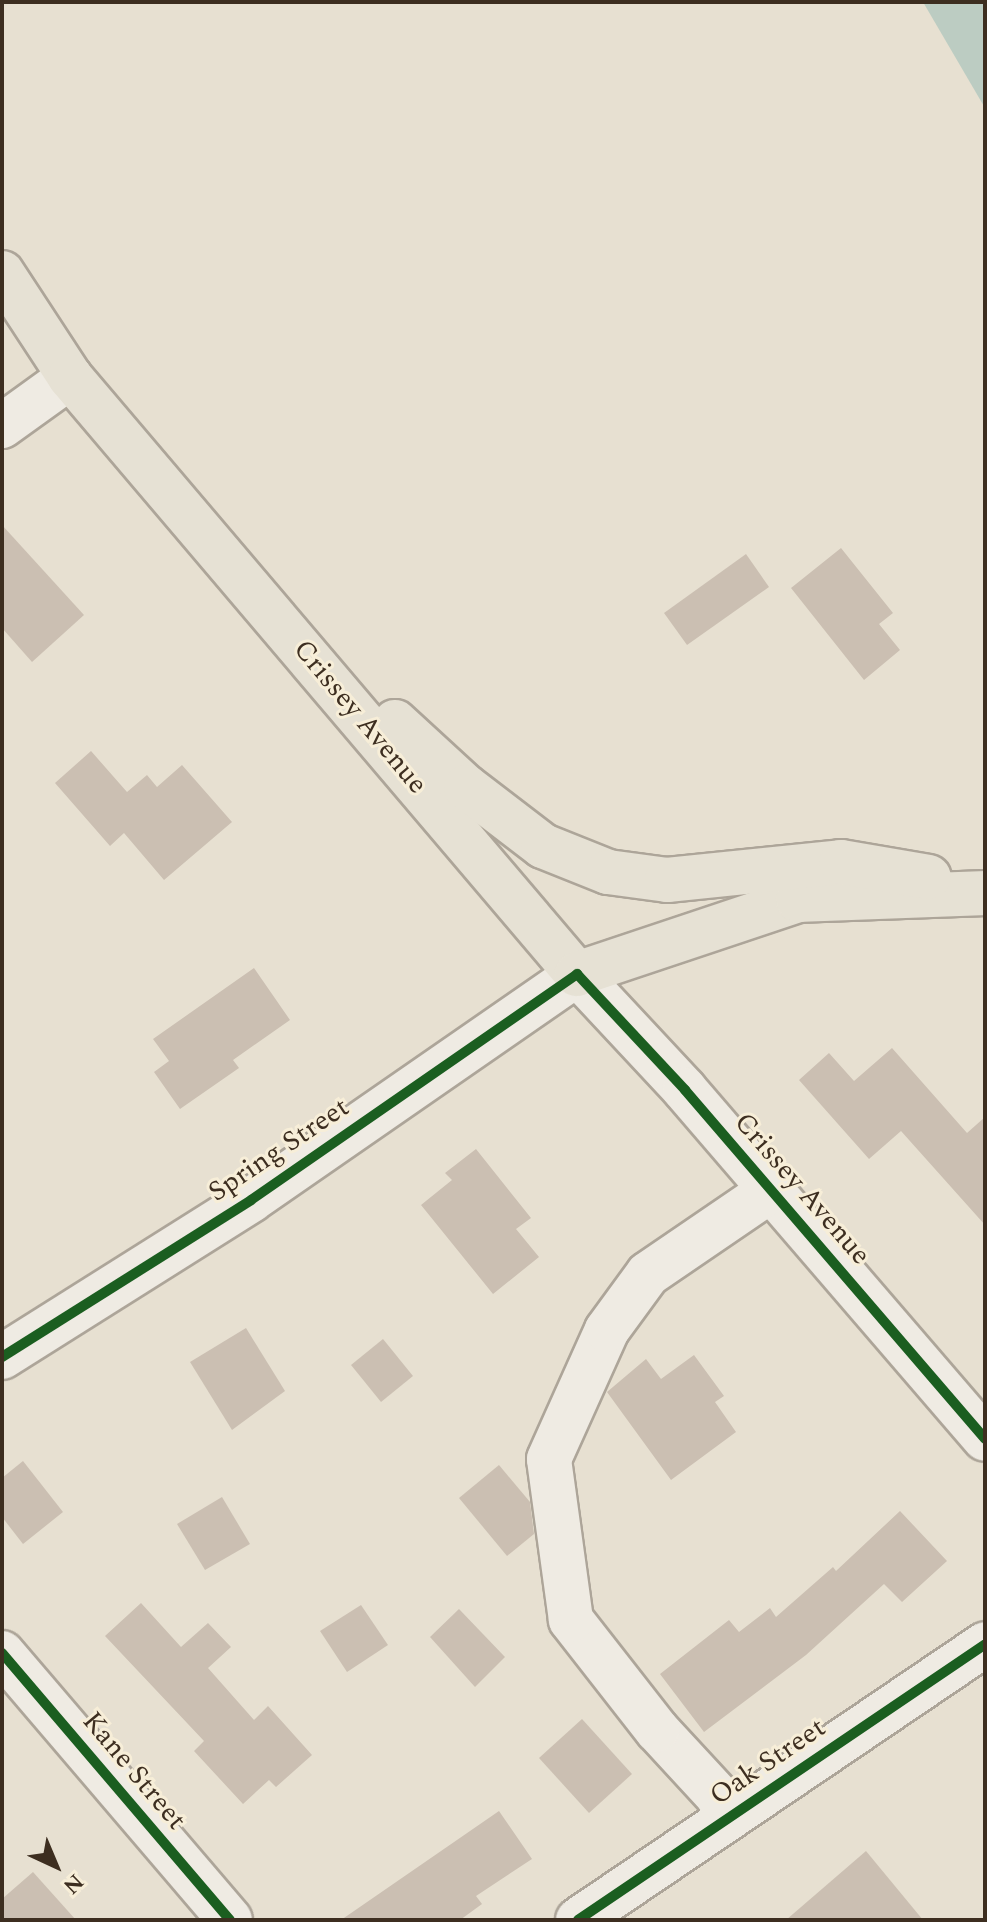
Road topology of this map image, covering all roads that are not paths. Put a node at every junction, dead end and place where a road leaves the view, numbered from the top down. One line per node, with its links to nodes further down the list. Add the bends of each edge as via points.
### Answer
1 (2, 273): 2 (main road, Crissey Avenue)
2 (70, 377): 3 (street); 4 (main road, Crissey Avenue)
3 (2, 426)
4 (258, 595): 5 (main road, via 466,787 543,846 608,872 667,880 841,862 907,870); 6 (main road, Crissey Avenue)
5 (979, 892): 6 (main road, via 798,900)
6 (577, 974): 7 (street, Crissey Avenue); 8 (street, Spring Street, via 251,1200)
7 (771, 1190): 9 (street, Crissey Avenue); 12 (street, via 648,1274 607,1330 549,1459 571,1620 657,1730 718,1796)
8 (2, 1357)
9 (985, 1439)
10 (985, 1644): 12 (street, Oak Street)
11 (2, 1653): 13 (street, Kane Street)
12 (729, 1817): 14 (street, Oak Street)
13 (230, 1920)
14 (578, 1920)

